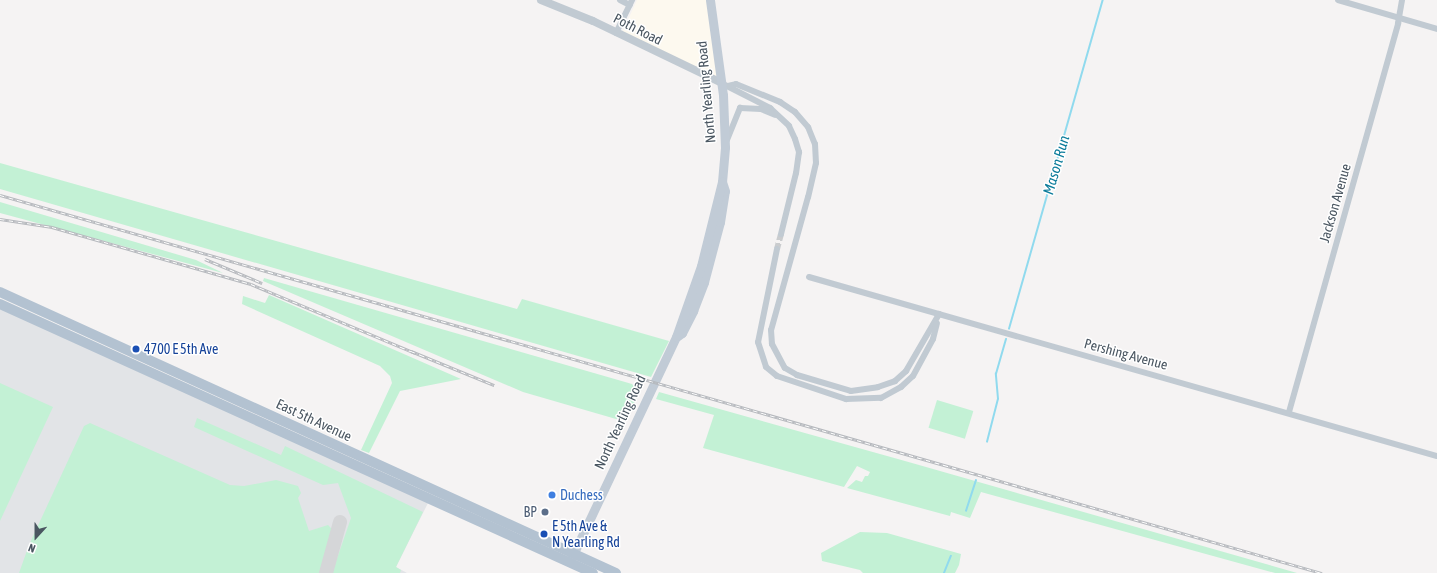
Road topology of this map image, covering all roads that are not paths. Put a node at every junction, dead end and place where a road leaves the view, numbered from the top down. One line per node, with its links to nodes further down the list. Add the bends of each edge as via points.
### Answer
1 (541, 0): 9 (street, Poth Road)
2 (620, 0): 6 (street)
3 (710, 0): 10 (main road, North Yearling Road)
4 (1338, 0): 7 (street)
5 (1402, 0): 7 (street, Jackson Avenue)
6 (631, 2): 9 (street)
7 (1400, 18): 8 (street); 19 (street, Jackson Avenue)
8 (1437, 29)
9 (616, 33): 10 (street, Poth Road)
10 (725, 85): 11 (street, via 770,108); 12 (main road, North Yearling Road); 18 (street, via 736,84 780,102 795,112 808,127 815,144 816,163 808,197 771,330 772,344 785,368 797,375 851,391 878,387 895,381 906,371)
11 (779, 116): 12 (street, via 760,109 740,108); 13 (street, via 789,126 799,151)
12 (725, 147): 21 (main road, North Yearling Road, via 722,182 725,191 724,203 710,263 693,311 682,333 676,337)
13 (781, 234)
14 (778, 249): 18 (street, via 758,342 766,367 791,383 859,400 881,398 892,393 913,376 920,365 933,339)
15 (809, 277): 18 (street, Pershing Avenue)
16 (0, 292): 21 (main road, East 5th Avenue)
17 (0, 304): 21 (main road, East 5th Avenue)
18 (939, 314): 19 (street, Pershing Avenue)
19 (1289, 412): 20 (street, Pershing Avenue)
20 (1437, 456)
21 (571, 558): 22 (main road, East 5th Avenue); 23 (main road, East 5th Avenue)
22 (593, 573)
23 (616, 573)

